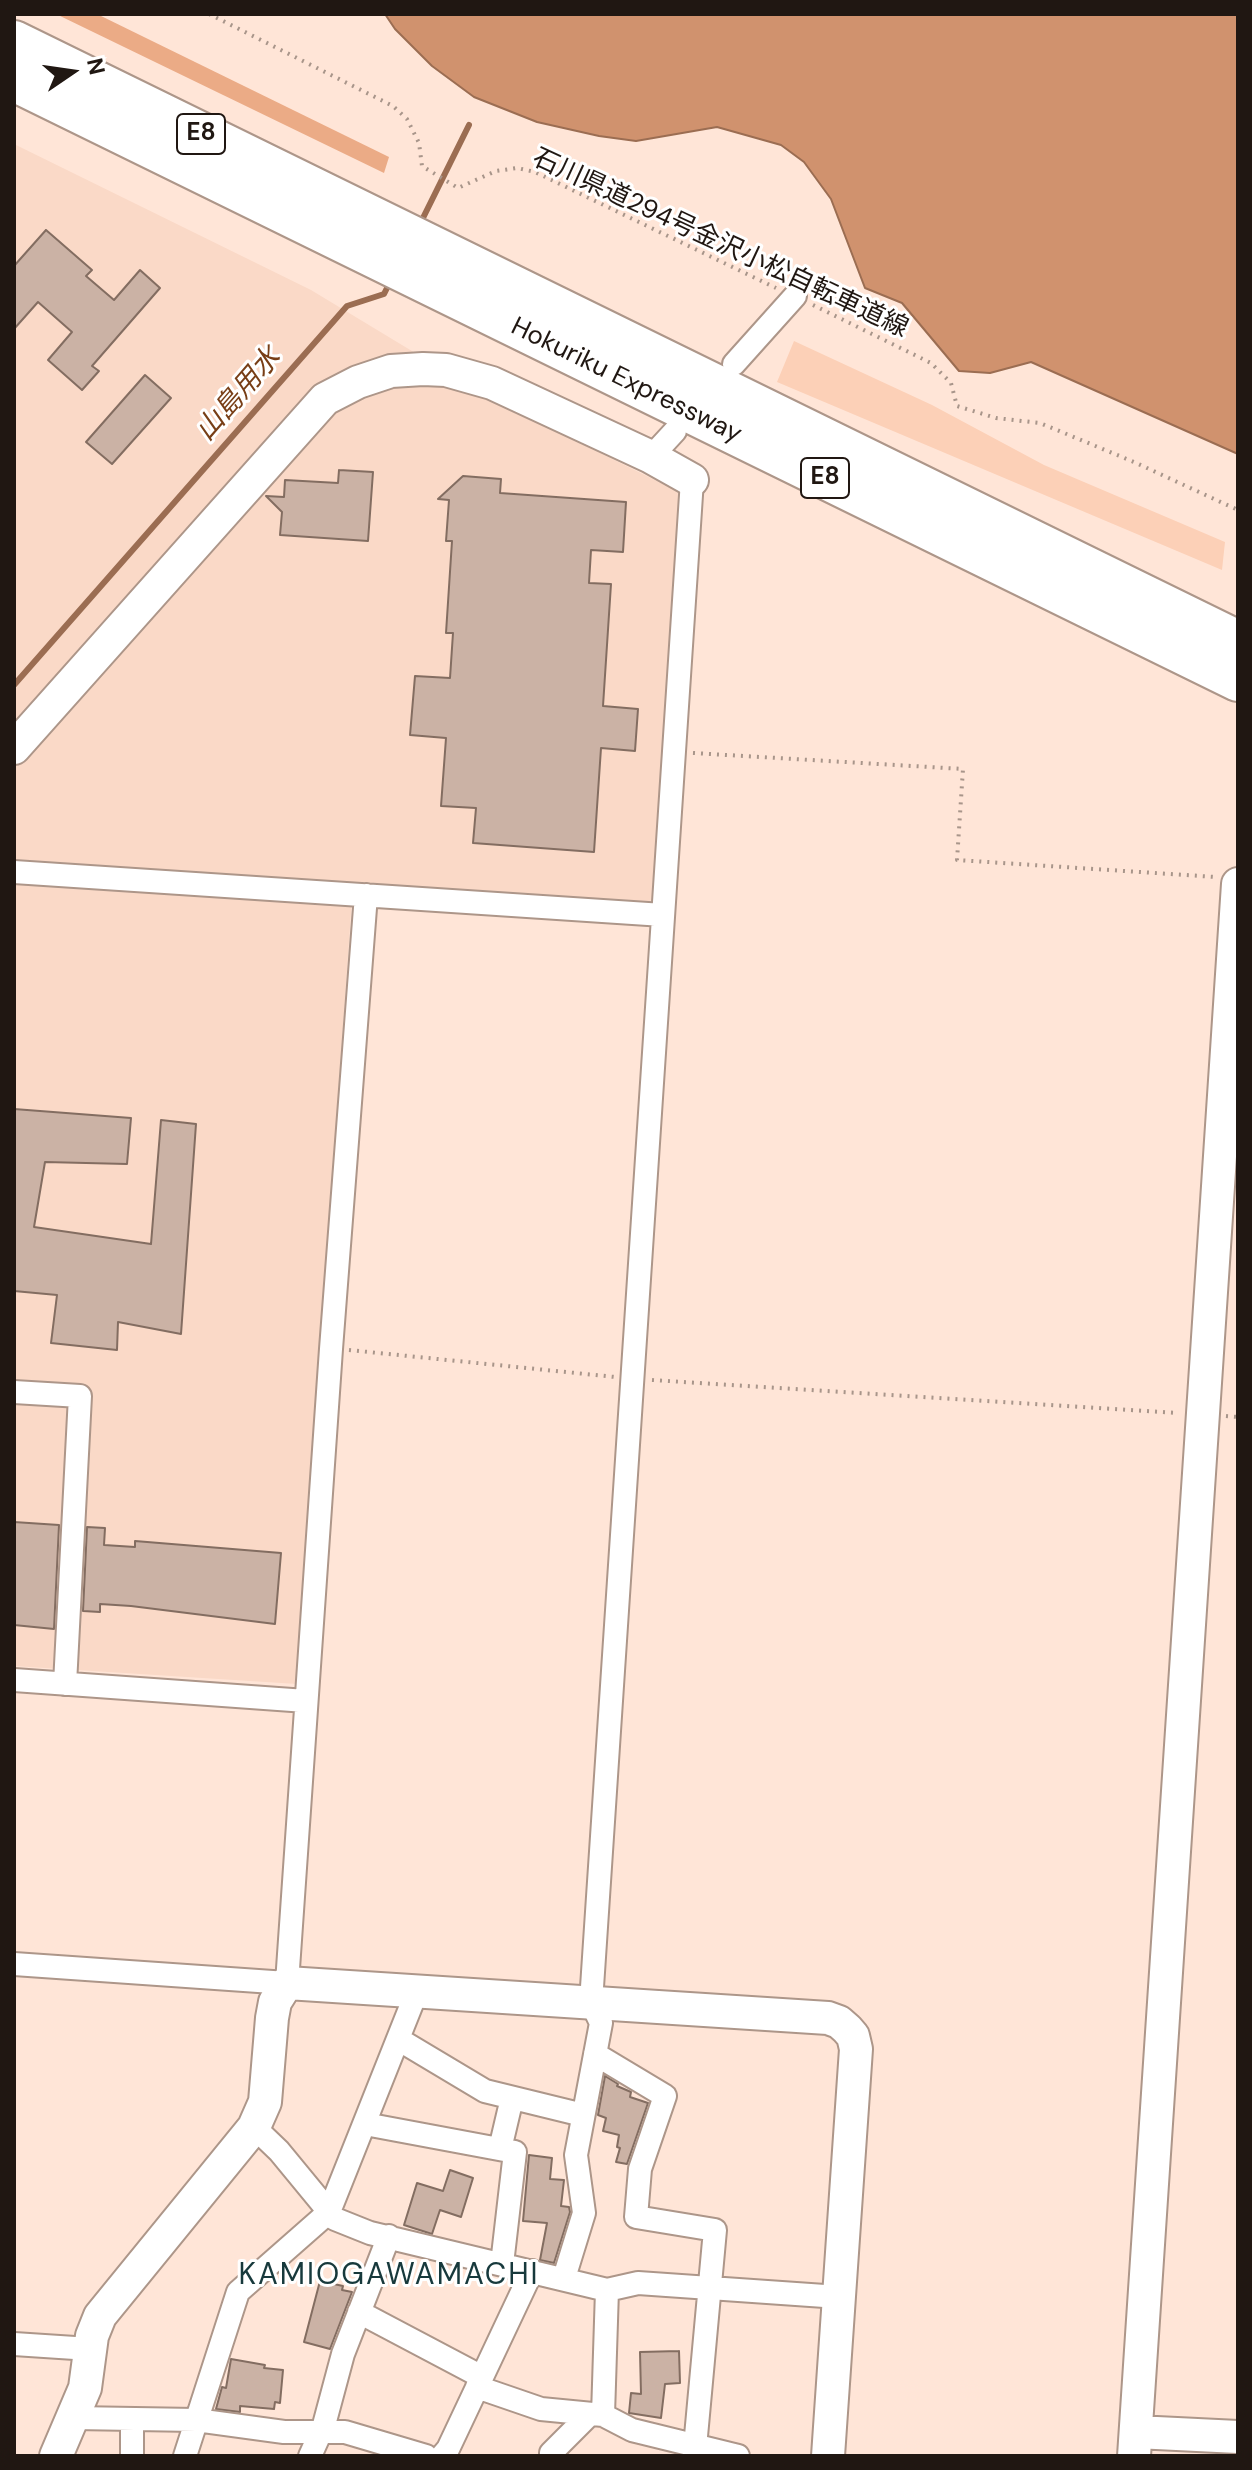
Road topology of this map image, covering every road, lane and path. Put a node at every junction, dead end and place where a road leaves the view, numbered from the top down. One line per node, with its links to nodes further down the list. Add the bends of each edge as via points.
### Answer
1 (209, 14): 6 (path, 石川県道294号金沢小松自転車道線, via 393,106 419,143 422,166 458,188 496,171 535,172)
2 (14, 42): 4 (highway, Hokuriku Expressway / E8)
3 (14, 80): 4 (highway, Hokuriku Expressway / E8)
4 (380, 241): 5 (highway, Hokuriku Expressway / E8)
5 (420, 261): 12 (highway, Hokuriku Expressway / E8); 13 (highway, Hokuriku Expressway / E8)
6 (795, 296): 7 (street); 11 (path, 石川県道294号金沢小松自転車道線, via 931,363 951,383 957,406 1040,423)
7 (734, 364)
8 (675, 431): 9 (street)
9 (651, 457): 10 (street); 14 (street, via 492,383 446,370 391,371 358,382 325,399)
10 (692, 480): 15 (street)
11 (1238, 510)
12 (1238, 642)
13 (1238, 680)
14 (14, 748)
15 (674, 752): 17 (path, via 963,769 957,860); 19 (street)
16 (14, 872): 18 (street)
17 (1231, 881): 23 (street)
18 (366, 895): 19 (street); 20 (street)
19 (663, 915): 21 (street)
20 (331, 1349): 21 (path); 26 (street)
21 (632, 1378): 23 (path); 30 (street)
22 (14, 1392): 25 (street, via 80,1396)
23 (1203, 1414): 56 (street)
24 (14, 1680): 25 (street)
25 (65, 1684): 26 (street)
26 (306, 1701): 28 (street)
27 (14, 1964): 28 (street)
28 (287, 1983): 29 (street); 36 (street, via 275,2002 265,2102)
29 (417, 1991): 30 (street); 31 (street)
30 (591, 2002): 32 (street, via 601,2023); 45 (street, via 828,2018 853,2036)
31 (398, 2039): 33 (street, via 485,2091); 35 (street)
32 (595, 2054): 34 (street); 43 (street, via 665,2096 640,2169 636,2217 715,2230)
33 (512, 2098): 34 (street); 37 (street)
34 (583, 2115): 42 (street, via 576,2155 584,2213)
35 (365, 2124): 37 (street); 38 (street)
36 (254, 2127): 38 (street); 48 (street, via 100,2316)
37 (500, 2149): 40 (street, via 515,2152)
38 (329, 2212): 39 (street, via 335,2219); 53 (street, via 238,2292)
39 (389, 2236): 40 (street); 46 (street)
40 (502, 2264): 41 (street)
41 (532, 2271): 42 (street); 49 (street)
42 (564, 2278): 44 (street)
43 (709, 2288): 44 (street, via 638,2283); 45 (street); 57 (street)
44 (607, 2290): 50 (street)
45 (839, 2297): 66 (street)
46 (359, 2312): 49 (street); 54 (street)
47 (14, 2344): 48 (street)
48 (90, 2349): 51 (street)
49 (480, 2382): 50 (street, via 541,2409); 63 (street)
50 (596, 2414): 57 (street); 64 (street)
51 (74, 2418): 52 (street); 58 (street)
52 (132, 2419): 53 (street); 59 (street)
53 (196, 2420): 54 (street); 60 (street)
54 (321, 2432): 61 (street); 62 (street, via 345,2432)
55 (1238, 2437): 56 (street)
56 (1135, 2444)
57 (695, 2447): 65 (street)
58 (56, 2456)
59 (132, 2456)
60 (185, 2456)
61 (310, 2456)
62 (426, 2456)
63 (442, 2456)
64 (551, 2456)
65 (738, 2456)
66 (828, 2456)

